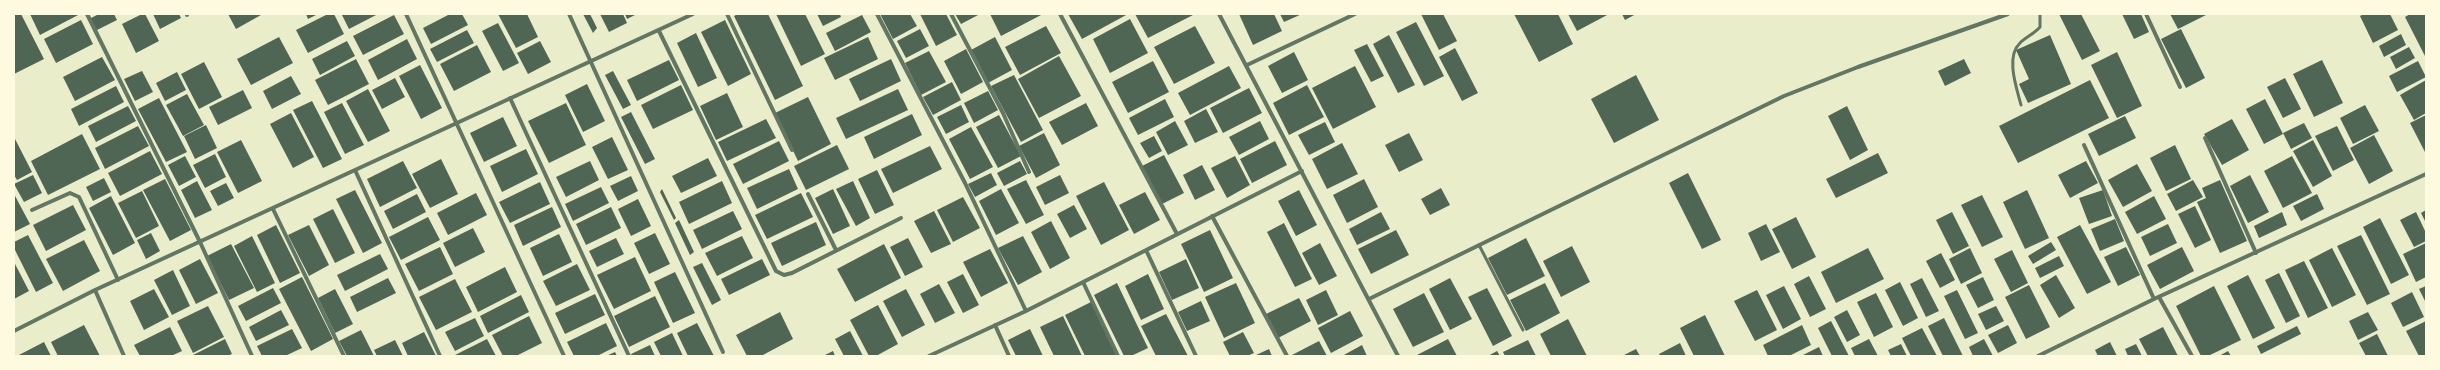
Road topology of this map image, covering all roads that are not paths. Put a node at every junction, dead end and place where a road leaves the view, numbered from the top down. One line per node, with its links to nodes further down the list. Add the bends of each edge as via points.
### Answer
1 (87, 14): 34 (street)
2 (406, 14): 20 (street)
3 (569, 14): 15 (street)
4 (693, 14): 14 (street)
5 (727, 14): 23 (street)
6 (877, 14): 45 (street, via 965,183)
7 (952, 14): 26 (street)
8 (1060, 14): 33 (street)
9 (1219, 14): 16 (street)
10 (1355, 14): 16 (street)
11 (2008, 14): 35 (street, via 1784,96)
12 (2040, 14): 19 (lane, via 2040,27 2019,43 2014,52 2016,86)
13 (2146, 14): 17 (street)
14 (659, 31): 15 (street); 36 (street, via 776,272 784,275 792,273)
15 (592, 62): 18 (street); 49 (street)
16 (1247, 64): 25 (street)
17 (2180, 87)
18 (510, 98): 20 (street); 55 (street)
19 (2021, 105)
20 (455, 122): 24 (street); 54 (street)
21 (2205, 138): 38 (street)
22 (2084, 145): 44 (street)
23 (792, 150)
24 (355, 170): 29 (street); 53 (street)
25 (1302, 171): 31 (street); 43 (street)
26 (1029, 172)
27 (2426, 174): 38 (street)
28 (808, 194): 36 (street)
29 (273, 209): 34 (street); 52 (street)
30 (32, 210): 39 (street, via 70,193 79,197)
31 (1212, 216): 33 (street); 60 (street)
32 (901, 218): 36 (street)
33 (1177, 234): 37 (street)
34 (200, 242): 39 (street); 51 (street)
35 (1479, 245): 43 (street); 47 (lane)
36 (836, 250)
37 (1146, 250): 40 (street); 59 (street)
38 (2256, 253): 42 (street)
39 (118, 280): 41 (street)
40 (1083, 282): 45 (street); 58 (street)
41 (95, 290): 48 (street); 50 (street)
42 (2159, 297): 44 (street); 63 (street)
43 (1369, 299): 61 (street)
44 (2154, 299): 62 (street)
45 (1026, 311): 46 (street)
46 (995, 325): 56 (street); 57 (street)
47 (1523, 330)
48 (14, 331)
49 (723, 352)
50 (124, 356)
51 (252, 356)
52 (344, 356)
53 (440, 356)
54 (564, 356)
55 (629, 356)
56 (929, 356)
57 (1009, 356)
58 (1118, 356)
59 (1196, 356)
60 (1287, 356)
61 (1398, 356)
62 (2038, 356)
63 (2192, 356)

